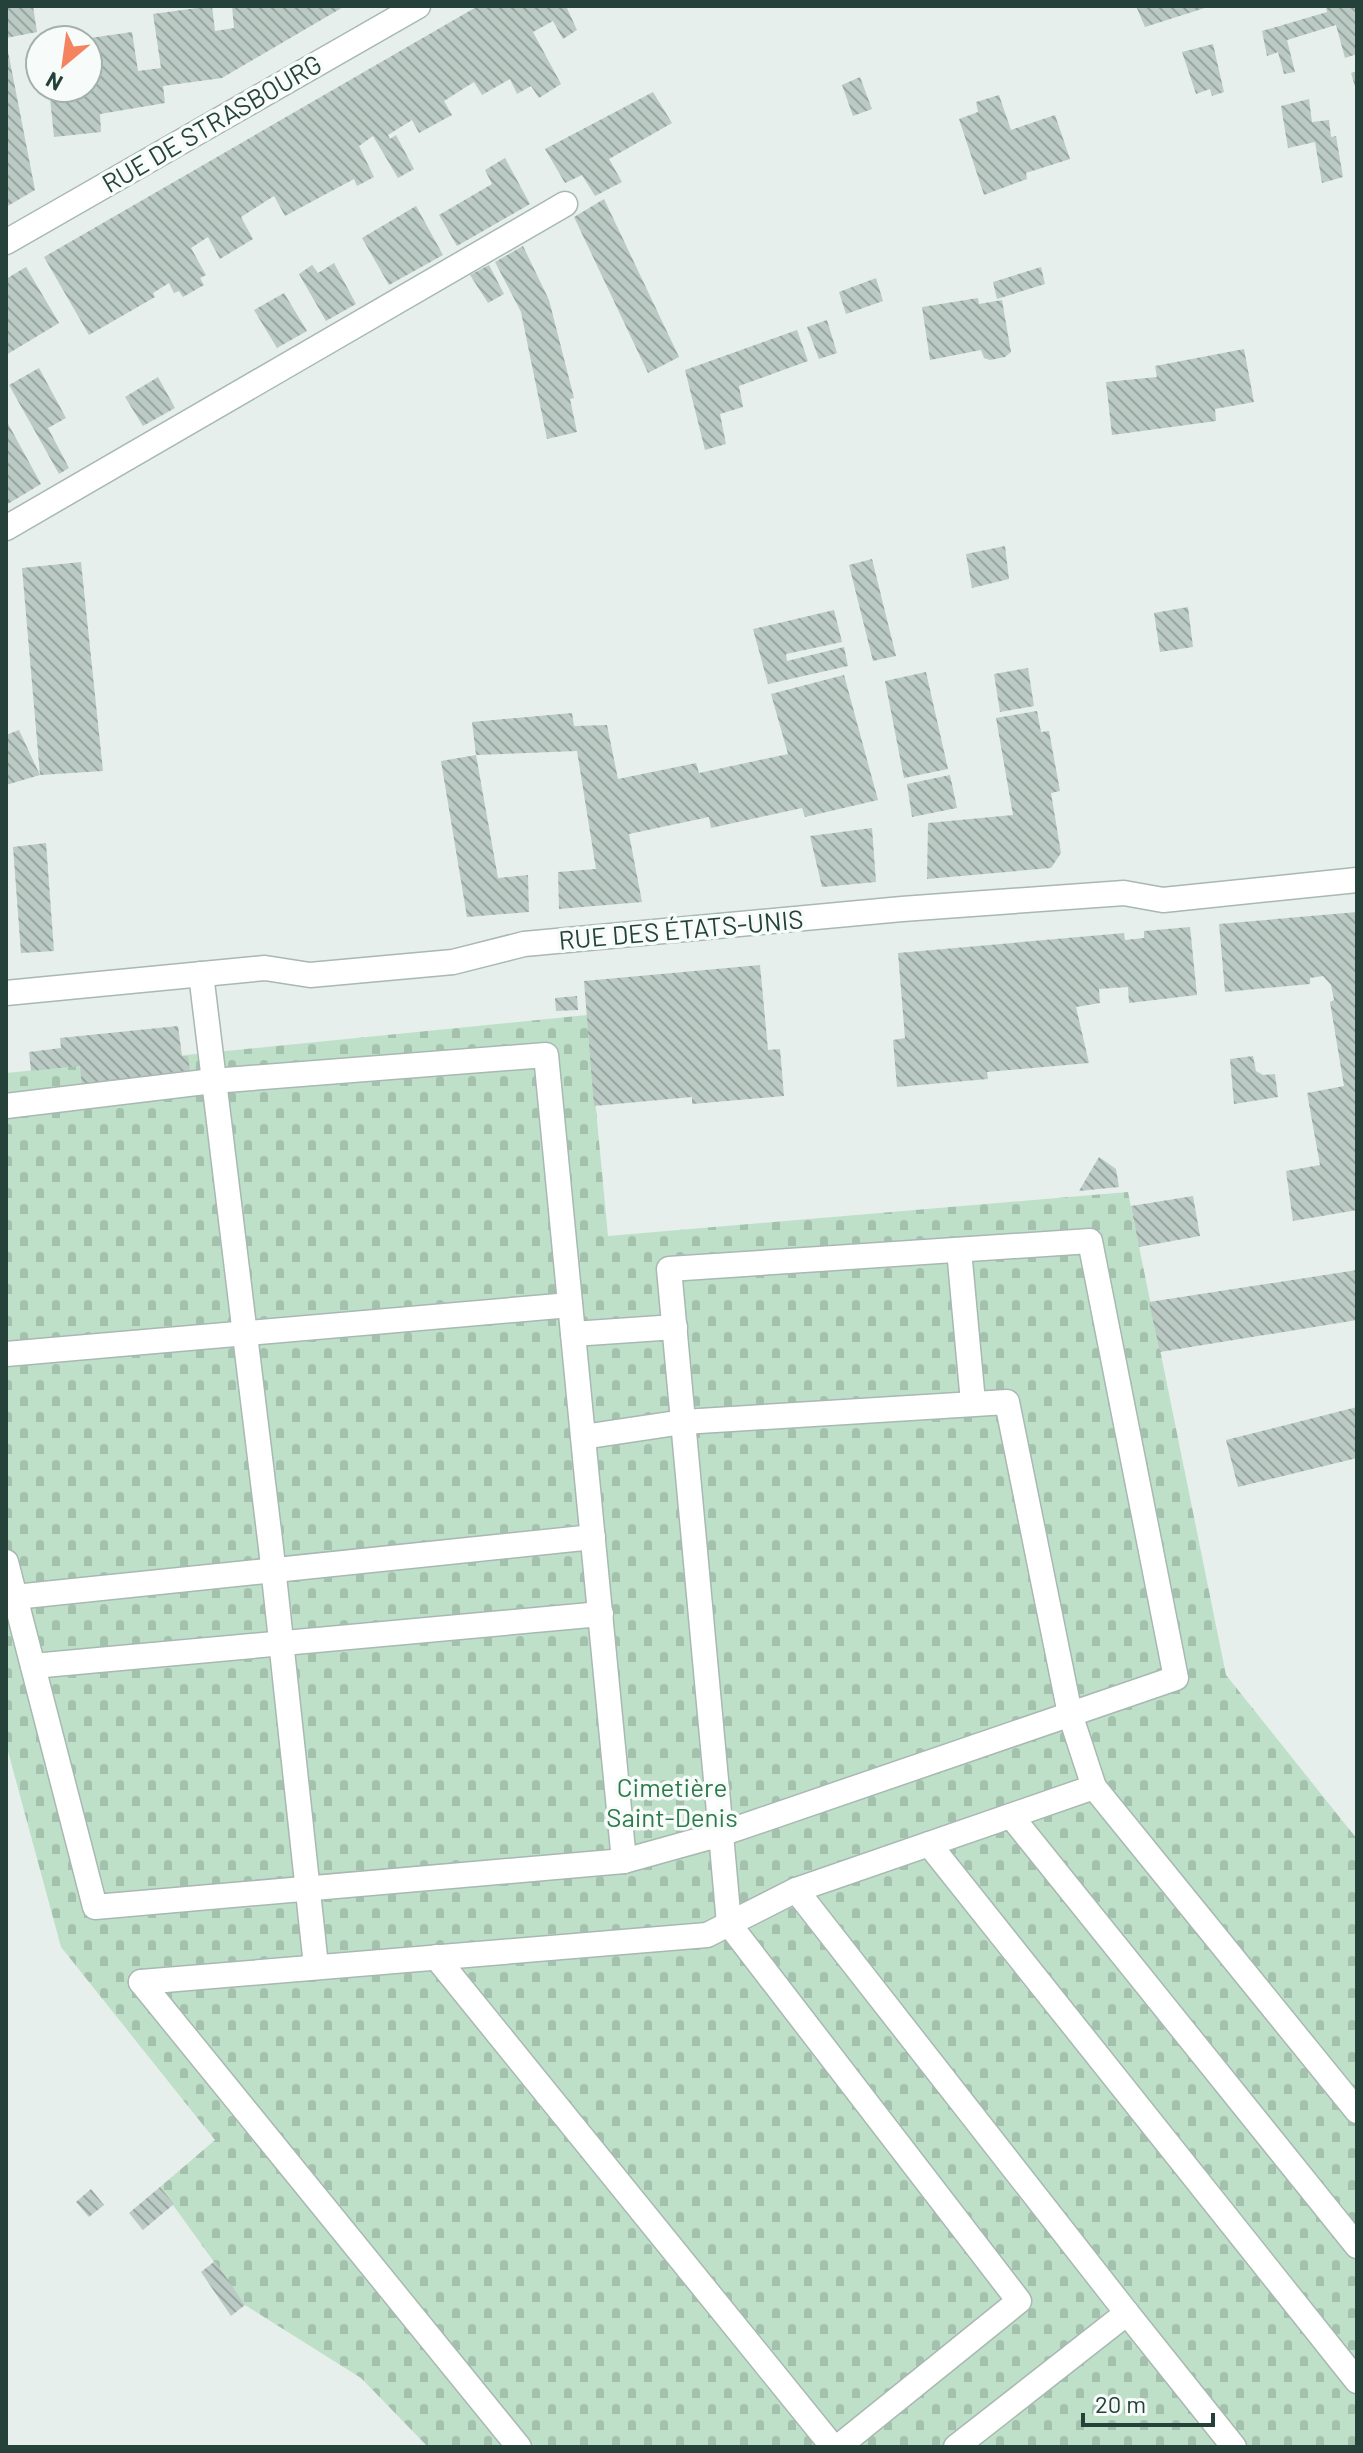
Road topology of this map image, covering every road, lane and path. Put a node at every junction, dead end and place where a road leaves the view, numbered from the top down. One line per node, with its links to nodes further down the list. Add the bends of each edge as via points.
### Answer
1 (418, 6): 3 (street, RUE DE STRASBOURG)
2 (565, 204): 4 (street)
3 (6, 242)
4 (6, 528)
5 (1357, 880): 6 (street, RUE DES ÉTATS-UNIS, via 1163,900 1124,893 902,909 524,944 453,962 310,975 265,968)
6 (201, 974): 7 (street, RUE DES ÉTATS-UNIS); 8 (street)
7 (6, 993)
8 (213, 1081): 9 (street); 11 (street, via 546,1055); 13 (street)
9 (6, 1106)
10 (959, 1250): 12 (street, via 669,1269); 16 (street); 26 (street, via 1090,1241 1176,1678)
11 (570, 1305): 13 (street); 14 (street)
12 (675, 1327): 14 (street); 17 (street)
13 (244, 1333): 15 (street); 21 (street)
14 (573, 1334): 18 (street)
15 (6, 1354)
16 (973, 1402): 17 (street); 26 (street, via 1007,1402)
17 (683, 1422): 18 (street); 29 (street)
18 (583, 1437): 19 (street)
19 (593, 1537): 21 (street); 23 (street)
20 (6, 1562): 22 (street)
21 (273, 1572): 22 (street); 24 (street)
22 (15, 1597): 25 (street)
23 (601, 1614): 24 (street); 31 (street)
24 (280, 1645): 25 (street); 33 (street)
25 (33, 1666): 33 (street, via 95,1907)
26 (1070, 1714): 27 (street); 29 (street)
27 (1094, 1787): 28 (street); 37 (street)
28 (1011, 1816): 30 (street); 38 (street)
29 (721, 1834): 31 (street); 34 (street)
30 (929, 1844): 32 (street); 40 (street)
31 (624, 1861): 33 (street)
32 (796, 1890): 34 (street); 39 (street)
33 (307, 1891): 36 (street)
34 (729, 1924): 35 (street, via 707,1935); 42 (street, via 1019,2301)
35 (436, 1957): 36 (street); 42 (street)
36 (316, 1966): 41 (street, via 141,1982)
37 (1357, 2111)
38 (1357, 2246)
39 (1127, 2313): 43 (street); 44 (street)
40 (1357, 2381)
41 (519, 2447)
42 (835, 2447)
43 (956, 2447)
44 (1234, 2447)

